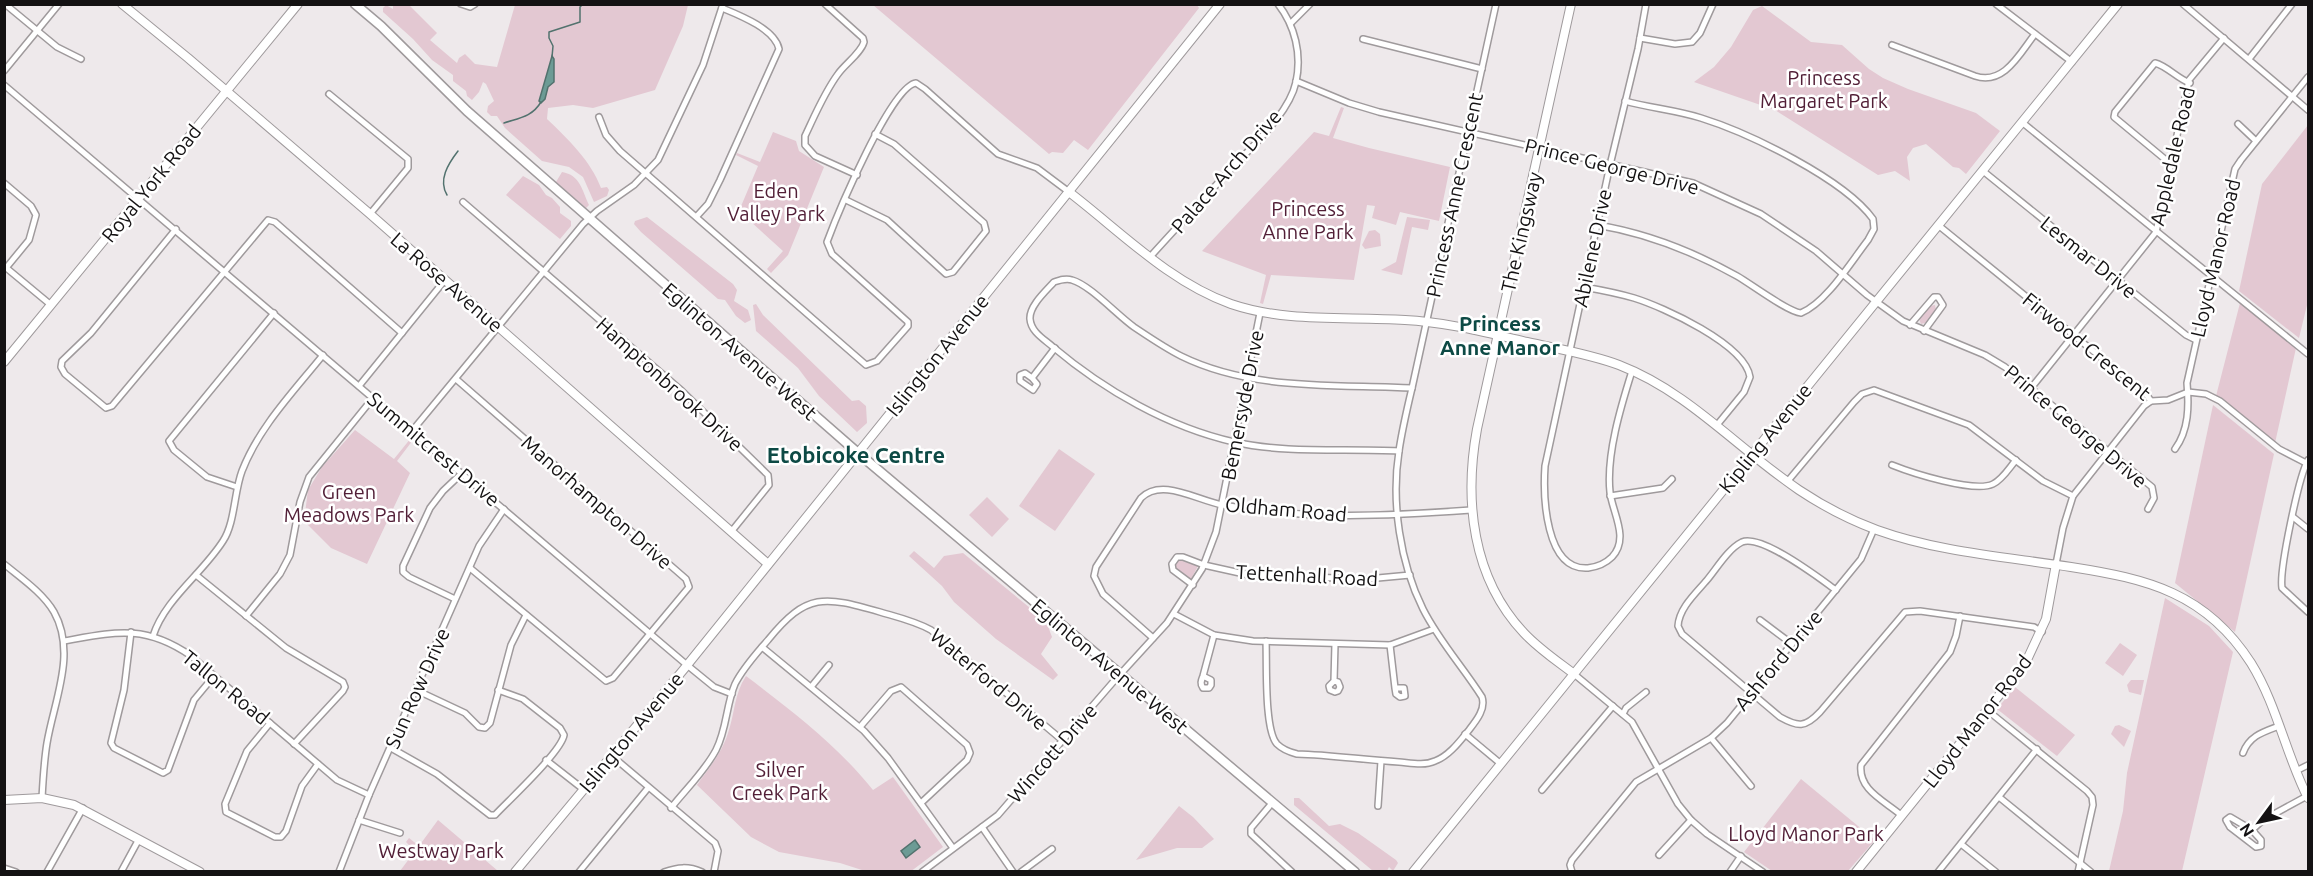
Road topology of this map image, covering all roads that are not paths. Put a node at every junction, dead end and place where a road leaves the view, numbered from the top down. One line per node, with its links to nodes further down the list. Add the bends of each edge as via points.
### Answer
1 (5, 4): 22 (street)
2 (59, 4): 22 (street)
3 (122, 4): 37 (street, La Rose Avenue)
4 (298, 4): 37 (street, Royal York Road)
5 (355, 4): 61 (main road, Eglinton Avenue West, via 467,111)
6 (461, 4): 7 (street)
7 (475, 4)
8 (825, 4): 53 (street, via 864,42 828,89 804,145 813,155)
9 (1220, 4): 55 (street, Islington Avenue)
10 (1278, 4): 21 (street)
11 (1310, 4): 21 (street)
12 (1570, 4): 48 (street, The Kingsway)
13 (1646, 4): 24 (street, Abilene Drive)
14 (1713, 4): 24 (street, via 1692,42 1675,44)
15 (1996, 4): 23 (street)
16 (2118, 4): 30 (street, Kipling Avenue)
17 (1495, 5): 31 (street, Princess Anne Crescent)
18 (723, 6): 52 (street, via 669,139); 60 (street, via 759,27 777,42 779,49 716,188)
19 (2187, 6): 25 (street)
20 (2289, 6): 29 (street)
21 (1291, 23): 34 (street, via 1297,51)
22 (37, 31): 28 (street); 32 (street)
23 (2035, 34): 27 (street, via 2005,72 1995,78 1976,76); 30 (street)
24 (1640, 38): 40 (street, Abilene Drive)
25 (2224, 38): 29 (street); 35 (street, Appledale Road, via 2193,74)
26 (1363, 39): 31 (street)
27 (1893, 45)
28 (81, 59)
29 (2249, 59): 39 (street)
30 (2072, 62): 43 (street, Kipling Avenue)
31 (1482, 69): 45 (street, Princess Anne Crescent)
32 (4, 71)
33 (2308, 77): 39 (street, Lloyd Manor Road)
34 (1296, 81): 45 (street, Prince George Drive, via 1364,107); 66 (street, Palace Arch Drive, via 1266,132)
35 (2190, 83): 50 (street, Appledale Road); 50 (street, via 2155,63 2115,114 2115,119)
36 (4, 85): 56 (street, Summitcrest Drive)
37 (227, 92): 56 (street, Royal York Road); 59 (street, La Rose Avenue)
38 (329, 94): 59 (street, via 408,159 408,168)
39 (2293, 96): 41 (street); 47 (street, Lloyd Manor Road)
40 (1625, 100): 49 (street, Abilene Drive); 70 (street, via 1731,129 1798,161 1852,197 1873,219 1874,229)
41 (2308, 110)
42 (599, 117): 52 (street, via 611,140)
43 (2023, 123): 51 (street, Kipling Avenue); 65 (street)
44 (2238, 124): 47 (street)
45 (1468, 133): 48 (street, Prince George Drive); 81 (street, Princess Anne Crescent)
46 (875, 134): 53 (street); 55 (street, via 906,87 916,82 998,154 1037,168); 57 (street, via 894,144 984,222 986,231 953,272 946,274 887,220)
47 (2256, 141): 71 (street, Lloyd Manor Road, via 2233,175)
48 (1540, 148): 49 (street, Prince George Drive); 86 (street, The Kingsway)
49 (1610, 165): 62 (street, Abilene Drive); 70 (street, Prince George Drive, via 1693,183 1721,195 1761,214)
50 (2172, 165): 65 (street, Appledale Road)
51 (1983, 171): 63 (street, Kipling Avenue); 73 (street, Lesmar Drive)
52 (647, 173): 60 (street); 61 (street)
53 (857, 175): 57 (street)
54 (4, 183): 67 (street, via 32,206 36,215 29,240)
55 (1069, 192): 66 (street); 110 (street, Islington Avenue)
56 (139, 198): 64 (street, Summitcrest Drive); 78 (street, Royal York Road)
57 (846, 200): 60 (street, via 827,242 829,250 908,322 877,361 869,365)
58 (463, 202): 69 (street, Hamptonbrook Drive)
59 (370, 214): 72 (street, La Rose Avenue)
60 (697, 216)
61 (589, 219): 69 (street); 110 (main road, Eglinton Avenue West)
62 (1597, 225): 70 (street, via 1642,236 1701,258 1795,313 1815,305); 75 (street, Abilene Drive)
63 (1938, 225): 77 (street, Kipling Avenue); 87 (street, Firwood Crescent)
64 (176, 230): 68 (street, Summitcrest Drive); 68 (street, via 91,333 62,361 63,371 104,407 112,406)
65 (2156, 232): 71 (street); 73 (street, Appledale Road)
66 (1150, 256): 79 (street, via 1200,291)
67 (5, 267): 78 (street)
68 (224, 271): 80 (street, Summitcrest Drive); 85 (street, via 262,224 271,220)
69 (543, 271): 83 (street); 129 (street, Hamptonbrook Drive, via 682,391 768,475 769,485)
70 (1842, 273): 77 (street, Prince George Drive)
71 (2211, 276): 74 (street); 76 (street, Lloyd Manor Road)
72 (445, 280): 83 (street, La Rose Avenue); 85 (street)
73 (2118, 280): 87 (street, Appledale Road); 88 (street, Lesmar Drive)
74 (2220, 284): 76 (street); 91 (street)
75 (1584, 287): 90 (street, Abilene Drive); 104 (street, via 1634,298 1670,313 1744,361 1750,376 1747,387)
76 (2208, 287): 88 (street, Lloyd Manor Road)
77 (1876, 301): 82 (street, Prince George Drive); 111 (street, Kipling Avenue)
78 (51, 305): 93 (street, Royal York Road)
79 (1260, 313): 81 (street); 96 (street, Bemersyde Drive)
80 (274, 314): 92 (street, Summitcrest Drive); 118 (street, via 169,441 174,450 207,477)
81 (1426, 321): 86 (street); 100 (street, Princess Anne Crescent)
82 (1911, 325): 84 (street, Prince George Drive); 84 (street, via 1938,297 1943,305)
83 (498, 327): 97 (street); 129 (street, La Rose Avenue)
84 (1924, 331): 99 (street, Prince George Drive, via 1994,359)
85 (402, 333): 98 (street)
86 (1498, 335): 90 (street); 124 (street, The Kingsway, via 1473,450)
87 (2073, 336): 99 (street, Appledale Road); 103 (street, Firwood Crescent)
88 (2196, 340): 101 (street, Lloyd Manor Road)
89 (1055, 348): 95 (street); 96 (street, via 1033,329 1031,312 1054,282 1071,279 1120,317 1181,356); 106 (street, via 1112,391 1158,415)
90 (1569, 351): 94 (street); 119 (street, Abilene Drive, via 1545,476 1551,532 1568,564 1581,568 1598,566 1617,550 1620,531)
91 (2308, 354)
92 (323, 355): 98 (street, Summitcrest Drive); 118 (street, via 266,428)
93 (4, 362)
94 (1632, 371): 104 (street, via 1671,391); 119 (street, via 1611,458)
95 (1032, 378)
96 (1248, 378): 100 (street); 106 (street, Bemersyde Drive)
97 (456, 379): 105 (street); 149 (street, Manorhampton Drive, via 687,580 688,588)
98 (359, 386): 102 (street, Summitcrest Drive)
99 (2032, 387): 109 (street, Prince George Drive)
100 (1412, 388): 108 (street, Princess Anne Crescent)
101 (2188, 392): 103 (street, Firwood Crescent, via 2168,400); 107 (street, Lloyd Manor Road, via 2183,435); 113 (street, via 2200,392 2220,401 2280,449)
102 (373, 398): 105 (street, Summitcrest Drive); 143 (street, via 309,477 301,495 291,555)
103 (2151, 401): 109 (street, Lloyd Manor Road)
104 (1717, 425): 111 (street)
105 (412, 431): 115 (street, Summitcrest Drive)
106 (1234, 442): 108 (street); 121 (street, Bemersyde Drive)
107 (2175, 449)
108 (1399, 451): 125 (street, Princess Anne Crescent)
109 (2108, 451): 120 (street, Lloyd Manor Road); 123 (street, Prince George Drive, via 2152,487 2154,498)
110 (858, 453): 131 (street, Islington Avenue); 161 (main road, Eglinton Avenue West)
111 (1752, 454): 117 (street); 162 (street, Kipling Avenue)
112 (2016, 460): 114 (street, via 1990,486 1951,483); 117 (street, via 1969,425 1874,390 1854,402); 120 (street, via 2050,486)
113 (2307, 462): 126 (street)
114 (1892, 465)
115 (462, 473): 122 (street, Summitcrest Drive); 139 (street, via 430,508 403,566 409,577)
116 (1672, 479): 119 (street, via 1663,488)
117 (1787, 482): 127 (street, via 1825,506)
118 (237, 487): 135 (street, via 226,537)
119 (1610, 496)
120 (2073, 496): 132 (street, Lloyd Manor Road)
121 (1222, 505): 125 (street, Oldham Road, via 1274,512); 133 (street, Bemersyde Drive); 152 (street, Oldham Road, via 1163,489 1151,490 1141,498 1096,567 1094,576 1100,590)
122 (504, 509): 134 (street, Sun Row Drive, via 484,537); 149 (street, Summitcrest Drive)
123 (2148, 509)
124 (1471, 510): 125 (street, Oldham Road); 162 (street, The Kingsway, via 1480,555 1500,600 1522,632)
125 (1399, 515): 136 (street, Princess Anne Crescent)
126 (2293, 517): 128 (street); 140 (street, via 2280,577 2282,588)
127 (1874, 529): 132 (street, via 1935,545); 138 (street, Ashford Drive, via 1861,559)
128 (2308, 529)
129 (731, 532): 131 (street, La Rose Avenue)
130 (4, 564): 153 (street, via 53,611)
131 (768, 564): 159 (street, Islington Avenue)
132 (2056, 564): 147 (street, Lloyd Manor Road); 177 (street, via 2137,578 2202,610 2250,662)
133 (1204, 565): 136 (street, Tettenhall Road, via 1249,575 1367,579); 137 (street, Bemersyde Drive); 137 (street, via 1184,556 1173,561 1175,573)
134 (470, 568): 139 (street, Sun Row Drive); 142 (street)
135 (196, 575): 143 (street); 151 (street, via 161,617)
136 (1410, 575): 146 (street, Princess Anne Crescent)
137 (1193, 585): 141 (street, Bemersyde Drive)
138 (1836, 590): 156 (street, Ashford Drive); 171 (street, via 1786,556 1752,541 1737,546 1713,572 1684,608 1678,626 1682,634)
139 (455, 599): 168 (street, Sun Row Drive)
140 (2308, 612)
141 (1174, 614): 150 (street); 152 (street, Bemersyde Drive)
142 (526, 615): 149 (street, Manorhampton Drive, via 606,681 613,678); 169 (street, via 511,645)
143 (246, 616): 182 (street, via 286,648 345,685 343,692)
144 (1960, 616): 147 (street, via 2034,627); 171 (street, via 1905,612 1820,712 1802,725 1780,717); 208 (street, via 1950,652 1861,765 1867,788)
145 (1760, 620): 156 (street)
146 (1434, 629): 157 (street); 179 (street, Princess Anne Crescent, via 1483,701)
147 (2042, 632): 174 (street, Lloyd Manor Road, via 2026,662)
148 (131, 633): 151 (street, Tallon Road); 153 (street, Tallon Road); 163 (street, via 124,690 111,743 154,770 168,770 194,700)
149 (650, 634): 159 (street, Summitcrest Drive)
150 (1214, 635): 154 (street); 164 (street)
151 (153, 636): 163 (street, Tallon Road, via 182,650)
152 (1153, 638): 161 (street, Bemersyde Drive)
153 (64, 641): 201 (street, via 62,675 46,744)
154 (1266, 641): 155 (street); 188 (street, Princess Anne Crescent, via 1269,725 1276,743 1297,754)
155 (1335, 644): 157 (street); 165 (street)
156 (1792, 644): 171 (street, Ashford Drive)
157 (1390, 645): 167 (street)
158 (762, 647): 166 (street); 172 (street, Waterford Drive, via 742,672); 181 (street, Waterford Drive, via 789,616 819,601 845,603 907,620 949,642)
159 (687, 665): 172 (street, Summitcrest Drive, via 714,687); 186 (street, Islington Avenue)
160 (829, 665): 166 (street)
161 (1121, 674): 181 (street, Wincott Drive); 204 (main road, Eglinton Avenue West)
162 (1574, 675): 173 (street); 190 (street, Kipling Avenue)
163 (214, 676): 176 (street, Tallon Road)
164 (1203, 676)
165 (1334, 681)
166 (812, 687): 178 (street)
167 (1395, 688)
168 (416, 690): 169 (street, via 465,714 482,728 490,723); 183 (street, Sun Row Drive)
169 (498, 690): 187 (street, via 523,699 562,731 563,738)
170 (1646, 692): 175 (street)
171 (1752, 692): 180 (street, Ashford Drive)
172 (732, 694): 207 (street, Waterford Drive, via 715,752)
173 (1613, 706): 175 (street); 197 (street)
174 (1987, 710): 184 (street); 208 (street, Lloyd Manor Road)
175 (1623, 714): 192 (street)
176 (270, 723): 182 (street, Tallon Road); 189 (street, via 243,758 225,804 226,812 281,837 302,786)
177 (2279, 726): 185 (street, via 2254,737); 193 (street)
178 (860, 727): 203 (street); 203 (street, via 891,691 901,687 967,745 967,760)
179 (1466, 734): 188 (street, Princess Anne Crescent, via 1443,757 1430,763); 190 (street)
180 (1711, 738): 192 (street, Ashford Drive); 194 (street)
181 (1062, 740): 211 (street, Wincott Drive, via 998,815)
182 (294, 744): 189 (street, Tallon Road)
183 (391, 748): 187 (street, via 437,774 490,815 495,815); 198 (street, Sun Row Drive)
184 (2037, 749): 199 (street); 220 (street, via 2092,797)
185 (2243, 753)
186 (612, 756): 195 (street); 196 (street, Islington Avenue)
187 (546, 760): 196 (street)
188 (1381, 761): 205 (street)
189 (318, 764): 198 (street, Tallon Road, via 342,783)
190 (1501, 764): 237 (street, Kipling Avenue)
191 (2308, 765): 193 (street)
192 (1659, 768): 210 (street); 238 (street, Ashford Drive, via 1632,786 1572,860)
193 (2296, 771): 200 (street)
194 (1751, 786)
195 (648, 788): 207 (street); 229 (street)
196 (583, 789): 228 (street, Islington Avenue)
197 (1542, 790)
198 (369, 795): 209 (street, Sun Row Drive)
199 (1999, 797): 215 (street); 220 (street)
200 (2308, 797): 212 (street, via 2263,820)
201 (42, 798): 202 (street); 206 (street)
202 (4, 800)
203 (921, 803): 216 (street)
204 (1272, 803): 235 (street, via 1251,828 1251,834); 236 (main road, Eglinton Avenue West)
205 (1378, 806)
206 (83, 808): 214 (street); 225 (street)
207 (671, 808): 232 (street, via 715,843 718,851)
208 (1901, 816): 241 (street, Lloyd Manor Road)
209 (359, 820): 213 (street); 227 (street, Sun Row Drive)
210 (1691, 820): 218 (street); 219 (street)
211 (982, 827): 216 (street, Wincott Drive); 233 (street)
212 (2252, 830): 212 (street, via 2232,817 2227,819 2230,827 2259,848 2263,843)
213 (400, 833)
214 (139, 838): 222 (street); 226 (street)
215 (1961, 844): 242 (street); 243 (street)
216 (953, 848): 223 (street, Wincott Drive)
217 (1052, 849): 234 (street)
218 (1659, 855)
219 (1741, 856): 239 (street); 240 (street)
220 (2080, 864): 244 (street); 245 (street)
221 (4, 868): 224 (street)
222 (196, 871)
223 (922, 871)
224 (16, 872)
225 (47, 872)
226 (121, 872)
227 (339, 872)
228 (515, 872)
229 (579, 872)
230 (664, 872): 231 (street, via 691,867)
231 (702, 872)
232 (714, 872)
233 (1013, 872)
234 (1021, 872)
235 (1292, 872)
236 (1355, 872)
237 (1413, 872)
238 (1572, 872)
239 (1730, 872)
240 (1763, 872)
241 (1856, 872)
242 (1938, 872)
243 (1996, 872)
244 (2078, 872)
245 (2091, 872)

